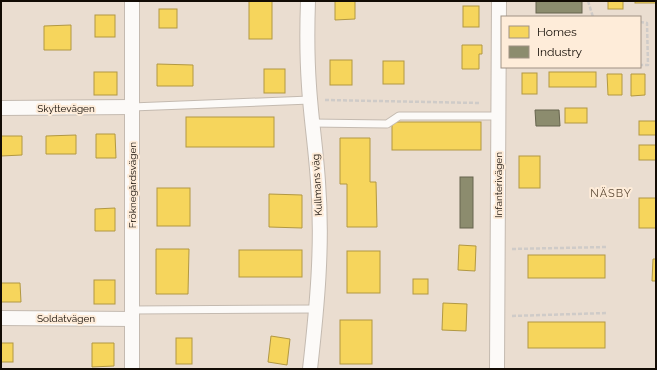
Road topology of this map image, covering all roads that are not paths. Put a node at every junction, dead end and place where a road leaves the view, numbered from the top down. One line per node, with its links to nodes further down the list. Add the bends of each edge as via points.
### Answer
1 (132, 1): 5 (street, Fröknegårdsvägen)
2 (308, 1): 4 (street, Kullmans väg)
3 (499, 1): 7 (street, Infanterivägen)
4 (310, 100): 5 (lane); 8 (street, Kullmans väg)
5 (132, 107): 6 (street, Skyttevägen); 10 (street, Fröknegårdsvägen)
6 (1, 108)
7 (499, 110): 8 (lane, via 399,116 387,124); 14 (street, Infanterivägen)
8 (312, 123): 9 (street, Kullmans väg, via 319,190 320,264)
9 (317, 309): 10 (lane); 13 (street, Kullmans väg)
10 (132, 314): 11 (street, Soldatvägen); 12 (street, Fröknegårdsvägen)
11 (1, 318)
12 (132, 369)
13 (310, 369)
14 (497, 369)

